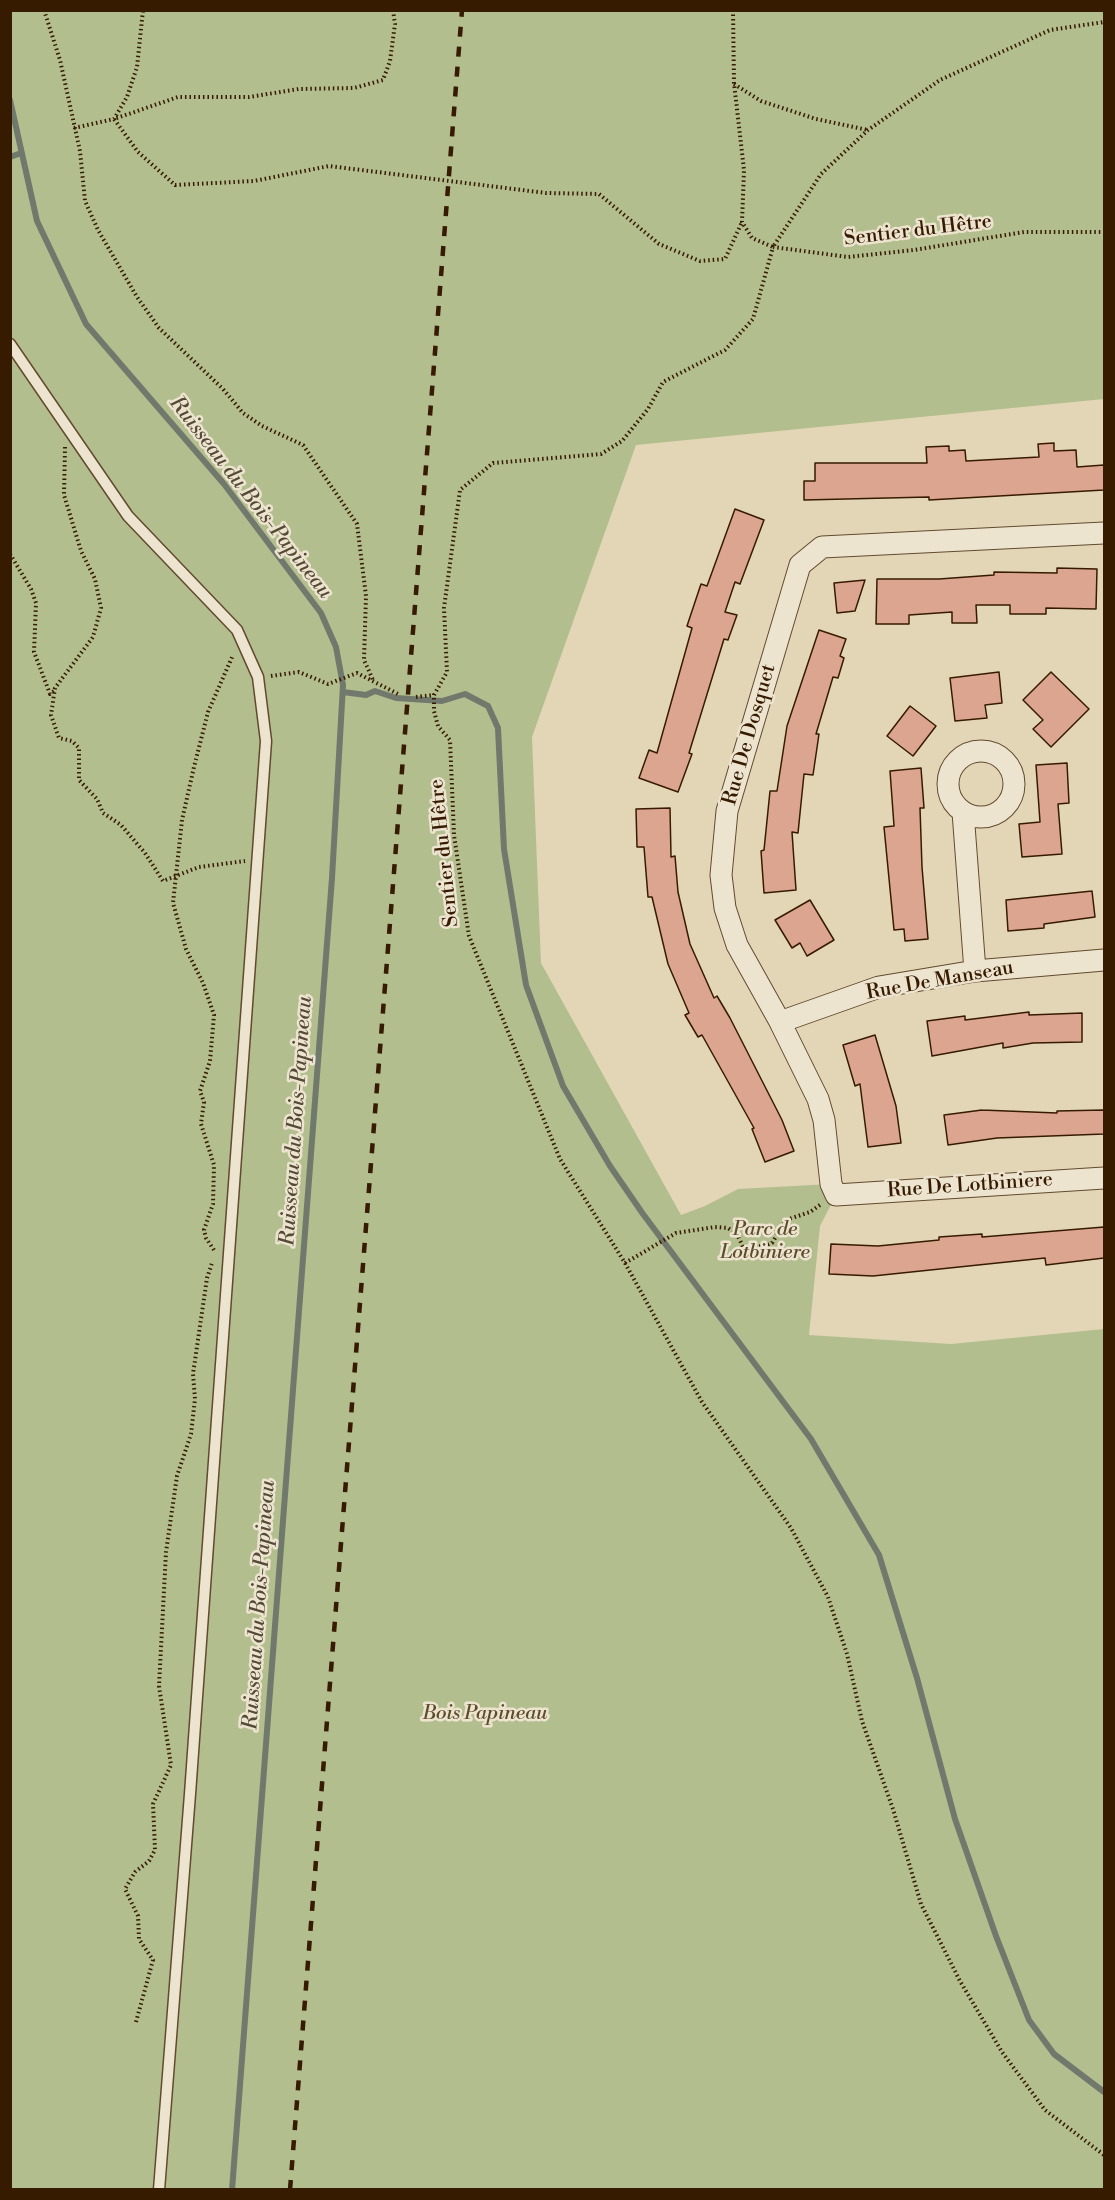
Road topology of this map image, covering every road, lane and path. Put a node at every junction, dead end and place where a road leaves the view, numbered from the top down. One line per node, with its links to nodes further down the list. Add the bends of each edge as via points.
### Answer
1 (44, 10): 8 (path, via 60,60)
2 (143, 10): 7 (path, via 137,67)
3 (393, 10): 7 (path, via 390,61 383,80 354,88 299,88 249,97 178,97)
4 (733, 10): 6 (path)
5 (1104, 22): 9 (path, via 1050,30 939,80)
6 (734, 83): 9 (path, via 761,101); 10 (path, via 744,170)
7 (114, 119): 8 (path); 10 (path, via 138,152 175,185 254,181 329,165 546,193 600,194 659,243 700,261 725,259)
8 (74, 128): 19 (path, via 85,201 98,230 159,328 243,413 303,444 357,524 366,596 364,660)
9 (868, 130): 12 (path, via 821,174)
10 (742, 222): 12 (path, via 753,238)
11 (1104, 232): 12 (path, Sentier du Hêtre, via 1024,232 848,257)
12 (773, 248): 22 (path, Sentier du Hêtre, via 753,319 725,350 663,382 648,409 622,441 601,454 493,463 460,490 444,608 447,672)
13 (10, 344): 14 (lane)
14 (75, 437): 17 (lane, via 128,516); 20 (path, via 65,446 64,495 81,551 95,579 101,608 93,637)
15 (1104, 533): 29 (street, Rue De Dosquet, via 822,547 800,565 727,811 721,875 724,908 737,945)
16 (10, 554): 20 (path, via 36,603 34,652 50,694)
17 (241, 637): 18 (lane); 26 (path, via 208,712 182,820)
18 (258, 677): 19 (path, via 299,672 328,684 357,674); 25 (lane, via 267,741)
19 (374, 680): 21 (path)
20 (55, 691): 26 (path, via 51,715 59,738 72,741 79,748 79,780 97,799 103,813 121,825 145,853 163,881)
21 (400, 694)
22 (434, 695): 23 (path); 32 (path, Sentier du Hêtre, via 438,726 450,740 454,835 469,936 560,1159)
23 (416, 697)
24 (963, 812): 28 (street)
25 (258, 860): 26 (path, via 199,867); 35 (lane)
26 (175, 876): 33 (path, via 173,903 177,920 214,1015 210,1061 200,1091 204,1102 201,1124 214,1165 213,1204 204,1230 215,1252 207,1278 194,1364 190,1434 177,1476 166,1552 159,1686 171,1765 153,1804 155,1850 125,1889 138,1916 139,1939 153,1960)
27 (1104, 960): 28 (street, Rue De Manseau)
28 (975, 971): 29 (street, Rue De Manseau, via 879,987)
29 (780, 1022): 31 (street, Rue De Dosquet, via 818,1099)
30 (1104, 1178): 31 (street, Rue De Lotbiniere)
31 (836, 1195): 32 (path, via 810,1212 786,1220 772,1243 765,1246 743,1247 737,1234 715,1227 676,1233)
32 (625, 1263): 34 (path, Sentier du Hêtre, via 702,1402 791,1528 828,1597 847,1654 862,1721 921,1904 960,1981 1002,2052 1045,2110)
33 (136, 2022)
34 (1104, 2155)
35 (159, 2190)

